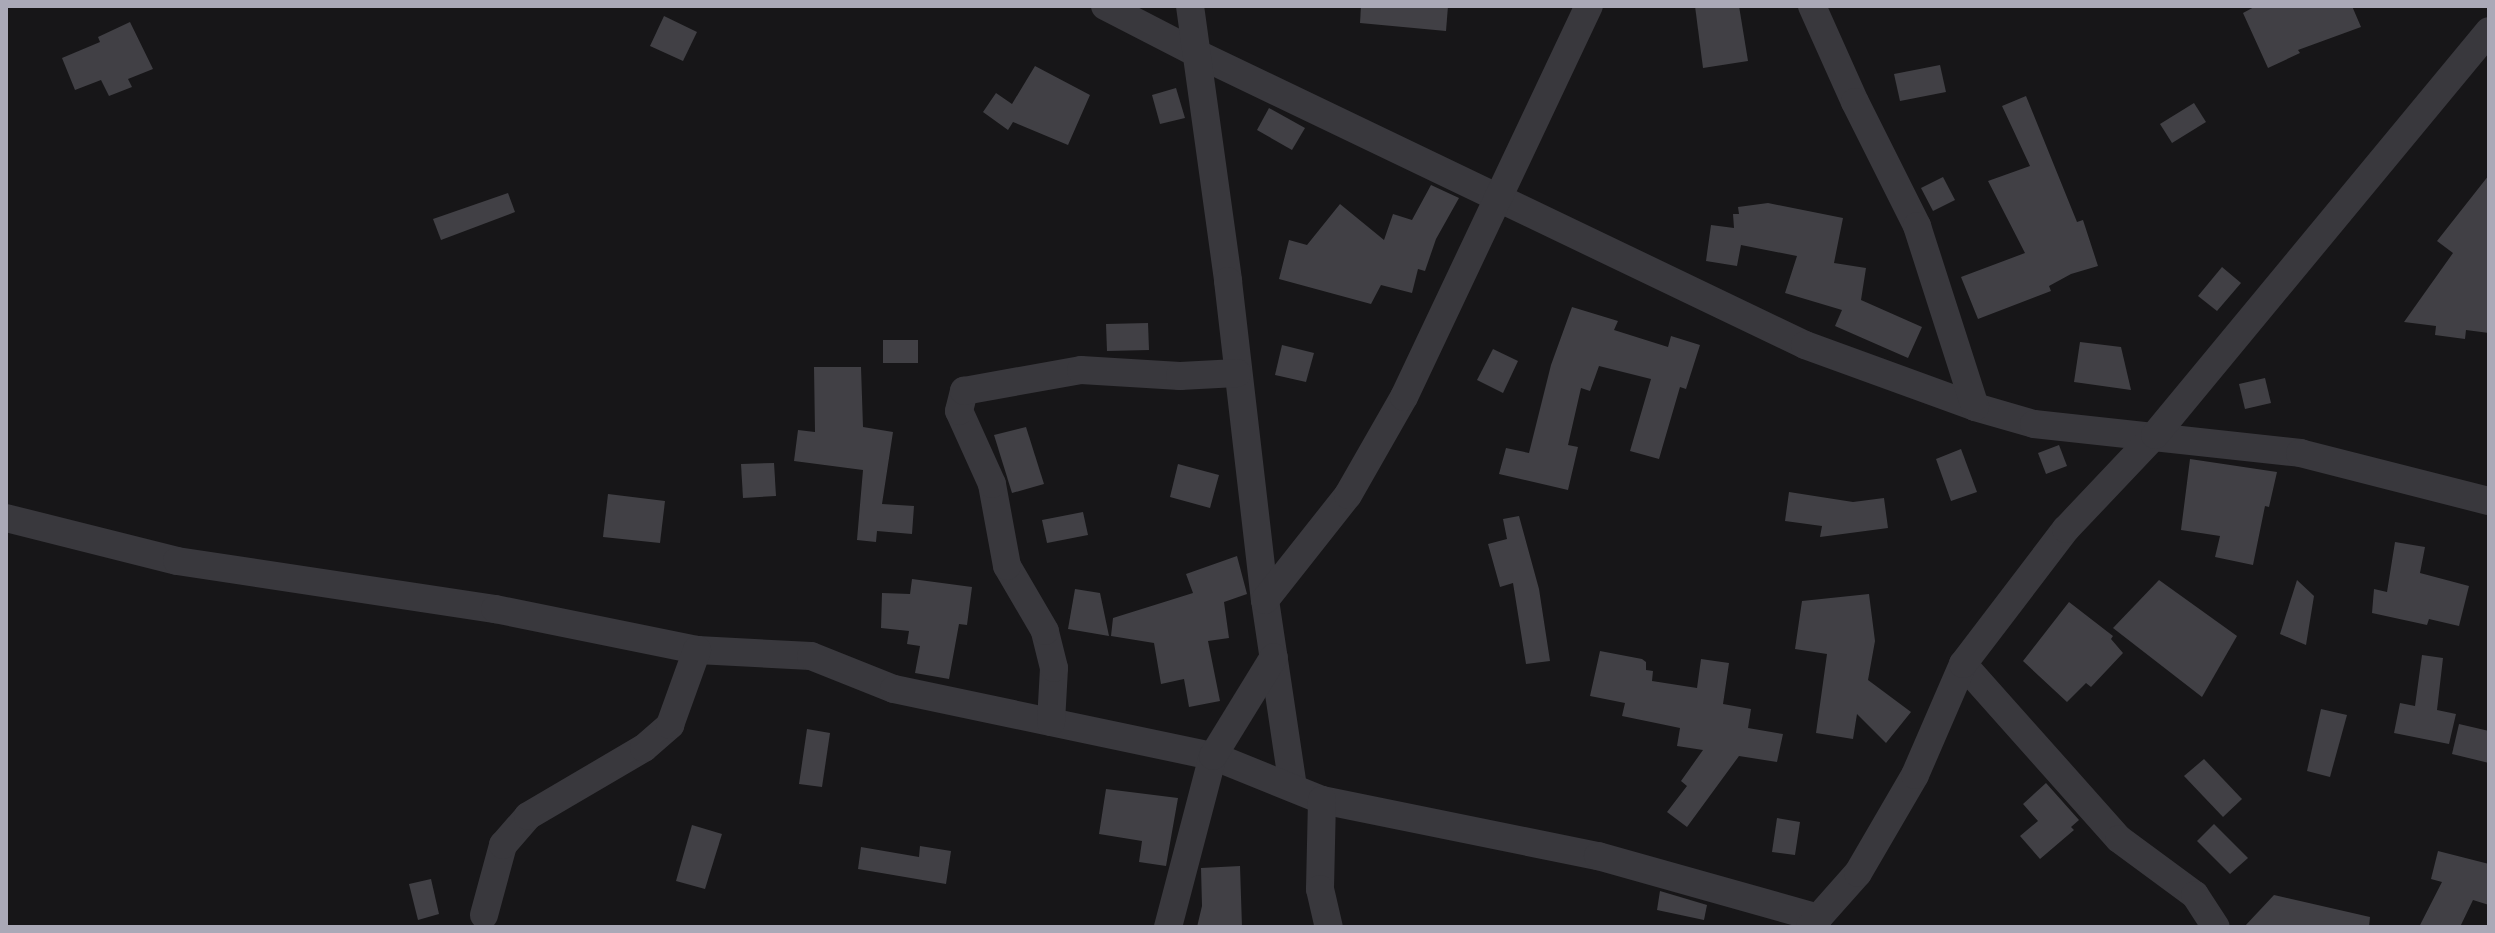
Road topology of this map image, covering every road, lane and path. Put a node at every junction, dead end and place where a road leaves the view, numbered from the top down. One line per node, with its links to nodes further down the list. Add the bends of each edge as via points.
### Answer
1 (1105, 6): 6 (street)
2 (1190, 6): 6 (street)
3 (1589, 6): 7 (street)
4 (1812, 6): 9 (street, via 1917,226)
5 (2489, 31): 10 (street)
6 (1198, 54): 7 (street); 8 (street)
7 (1499, 198): 9 (street, via 1805,345); 13 (street, via 1404,397 1348,495)
8 (1237, 373): 13 (street); 17 (street, via 1180,376 1081,370 964,391 959,411 992,484 1007,566 1045,631 1054,668)
9 (1975, 407): 10 (street, via 2034,424)
10 (2155, 435): 11 (street, via 2300,453); 16 (street, via 2066,529)
11 (2489, 501)
12 (6, 518): 14 (street, via 177,561 495,609)
13 (1265, 600): 15 (street)
14 (697, 650): 17 (street, via 811,656 894,689); 21 (street, via 670,725 644,748 528,816 503,845)
15 (1274, 657): 18 (street); 19 (street)
16 (1963, 664): 22 (street, via 1915,775 1858,873); 25 (street, via 2119,839 2195,895)
17 (1051, 722): 18 (street)
18 (1213, 756): 19 (street); 23 (street)
19 (1293, 787): 20 (street)
20 (1322, 800): 22 (street, via 1598,856); 24 (street, via 1320,889)
21 (484, 915)
22 (1814, 922)
23 (1168, 927)
24 (1329, 927)
25 (2216, 927)

